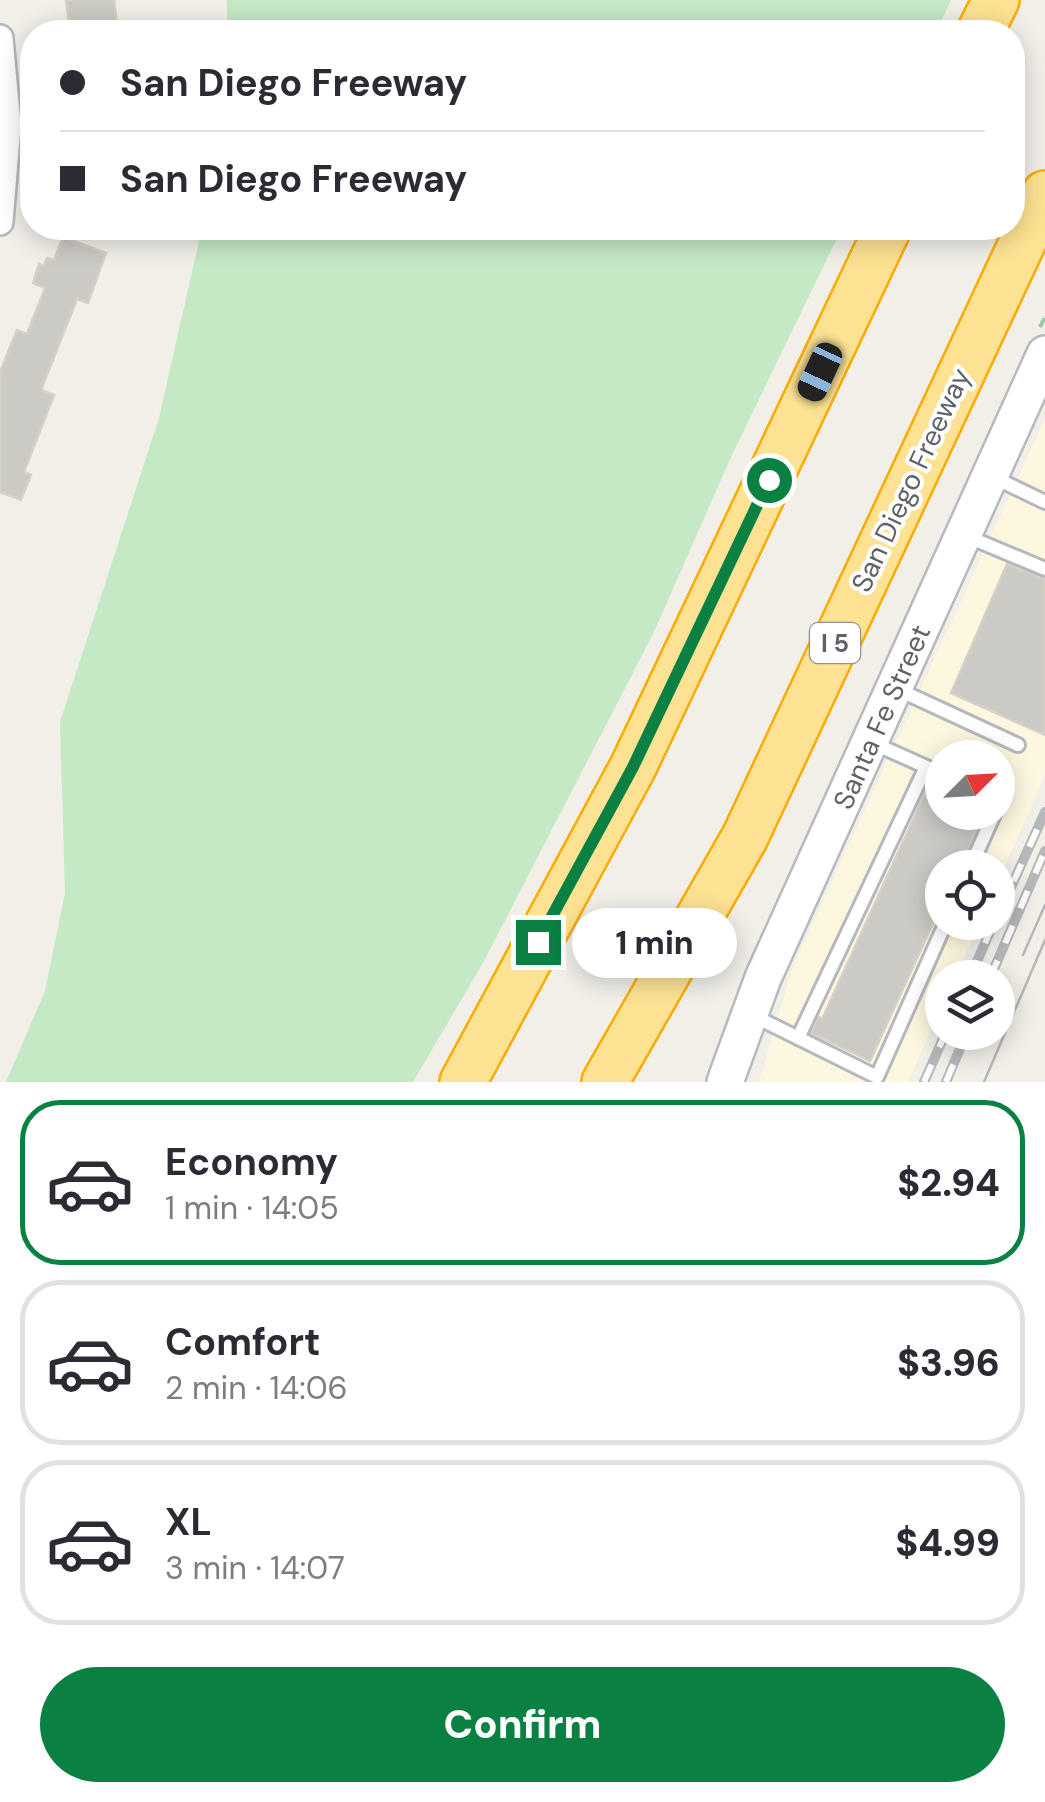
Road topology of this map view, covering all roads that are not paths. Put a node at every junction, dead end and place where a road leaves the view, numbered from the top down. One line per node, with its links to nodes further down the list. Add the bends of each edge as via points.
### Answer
1 (0, 38): 3 (street, via 8,125)
2 (1045, 194): 4 (highway, San Diego Freeway / I 5)
3 (0, 222)
4 (1025, 237)
5 (882, 240): 20 (highway, via 633,767)
6 (1023, 240): 21 (highway, San Diego Freeway / I 5, via 744,837)
7 (1043, 365): 8 (street, Santa Fe Street)
8 (990, 476): 9 (lane); 10 (street, Santa Fe Street)
9 (1045, 502)
10 (964, 535): 11 (lane); 12 (street, Santa Fe Street)
11 (1045, 569)
12 (895, 688): 13 (street, Santa Fe Street); 14 (lane)
13 (871, 742): 15 (lane); 18 (street, Santa Fe Street)
14 (1018, 745)
15 (925, 766)
16 (925, 768): 19 (lane)
17 (938, 940): 19 (lane, via 877,1078)
18 (750, 1014): 19 (lane); 22 (street, Santa Fe Street)
19 (798, 1038)
20 (463, 1082)
21 (605, 1082)
22 (725, 1082)

